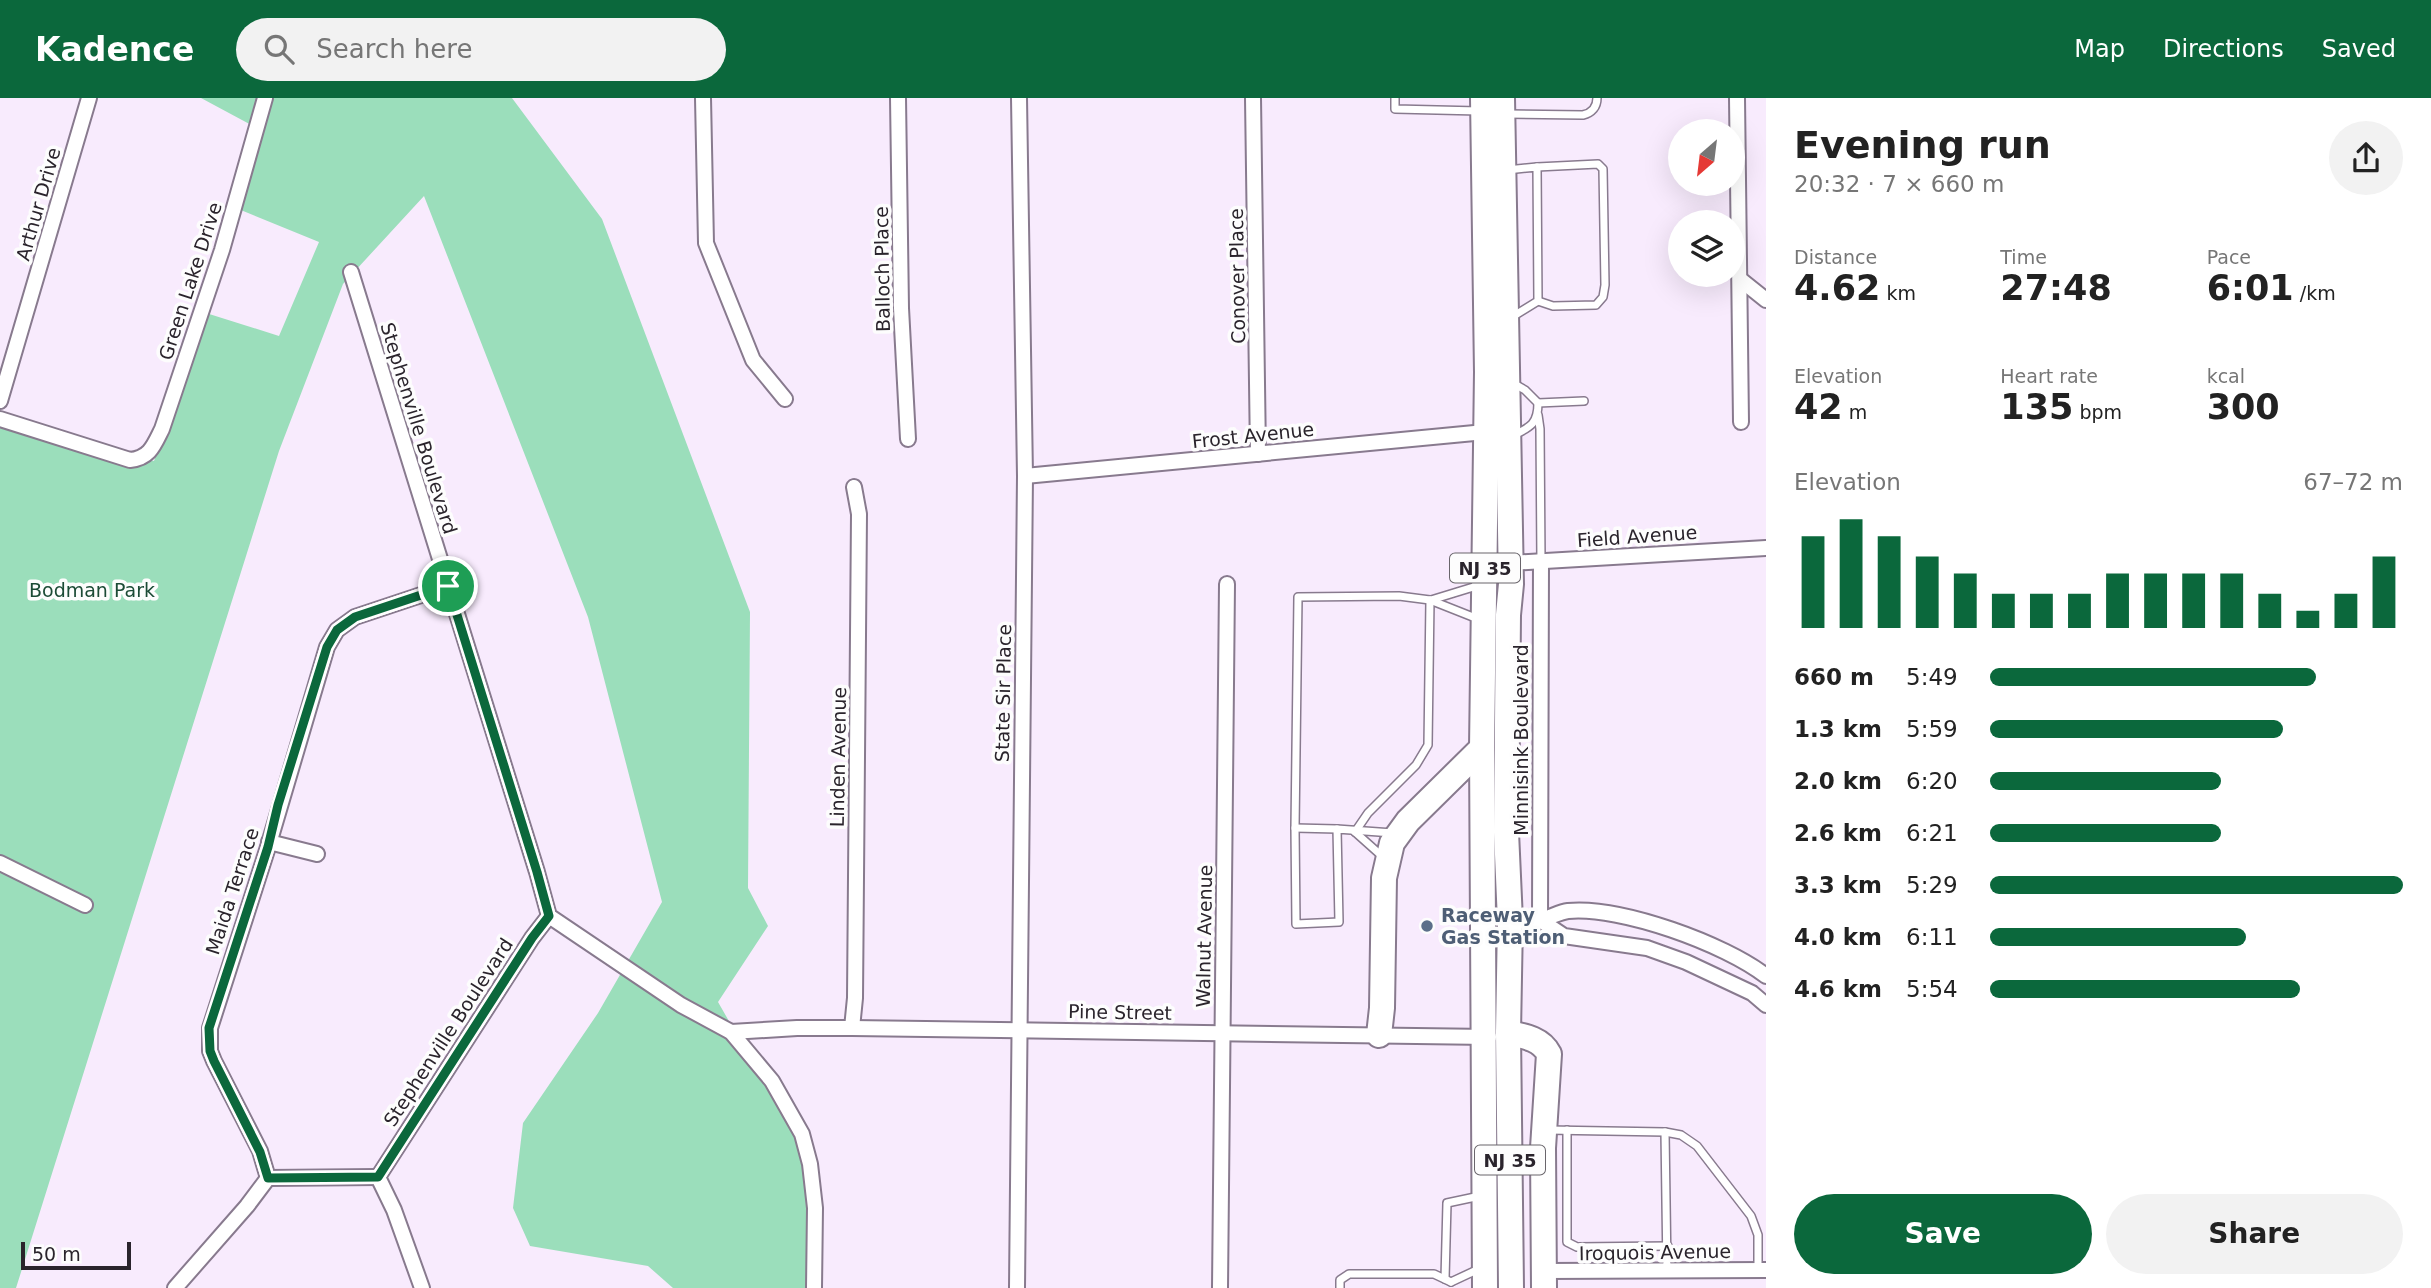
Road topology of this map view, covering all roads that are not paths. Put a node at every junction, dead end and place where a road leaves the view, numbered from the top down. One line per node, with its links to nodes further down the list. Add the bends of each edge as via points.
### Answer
1 (89, 98): 22 (street, Arthur Drive)
2 (265, 98): 26 (street, Green Lake Drive, via 222,250 153,449 130,460)
3 (703, 98): 21 (street, via 706,243 753,360)
4 (898, 98): 29 (street, Balloch Place)
5 (1019, 98): 31 (street, State Sir Place)
6 (1253, 98): 30 (street, Conover Place)
7 (1395, 98): 10 (lane, via 1395,109)
8 (1597, 98): 10 (lane, via 1591,113 1583,115)
9 (1737, 98): 13 (street)
10 (1493, 105): 12 (highway, NJ 35); 28 (highway, NJ 35, via 1487,372)
11 (1537, 167): 12 (lane); 18 (lane); 18 (lane, via 1598,164 1603,169 1605,285 1596,305)
12 (1503, 170): 19 (highway, NJ 35)
13 (1739, 210)
14 (351, 272): 38 (street, Stephenville Boulevard)
15 (1745, 283): 17 (street)
16 (1741, 287): 27 (street)
17 (1766, 300)
18 (1538, 302): 19 (lane)
19 (1505, 320): 20 (highway, NJ 35)
20 (1506, 379): 24 (lane); 28 (highway, NJ 35)
21 (785, 399)
22 (0, 401)
23 (1584, 401): 24 (lane)
24 (1538, 402): 25 (lane)
25 (1538, 415): 28 (lane, via 1530,428); 34 (lane)
26 (0, 419)
27 (1741, 422)
28 (1496, 435): 30 (street, Frost Avenue, via 1382,440); 35 (highway, NJ 35); 36 (highway, NJ 35)
29 (908, 439)
30 (1258, 454): 31 (street, Frost Avenue)
31 (1025, 476): 57 (street, State Sir Place)
32 (854, 487): 56 (street, Linden Avenue, via 859,514 859,586)
33 (1766, 548): 34 (street, Field Avenue)
34 (1541, 561): 35 (street, Field Avenue); 52 (street, Minnisink Boulevard)
35 (1510, 563): 53 (highway, NJ 35, via 1506,832)
36 (1485, 583): 39 (lane); 40 (highway, NJ 35)
37 (1227, 584): 59 (street, Walnut Avenue)
38 (448, 586): 46 (street, Maida Terrace, via 355,617 337,630 327,647); 51 (street, Stephenville Boulevard)
39 (1430, 600): 40 (lane); 42 (lane, via 1298,597); 44 (lane, via 1428,745 1416,765)
40 (1485, 622): 41 (highway, NJ 35)
41 (1482, 748): 45 (highway); 62 (highway, NJ 35)
42 (1295, 828): 43 (lane); 43 (lane, via 1296,924 1339,922)
43 (1337, 829): 44 (lane)
44 (1355, 832): 45 (lane); 48 (lane)
45 (1398, 834): 48 (highway)
46 (269, 842): 47 (street); 66 (street, Maida Terrace, via 209,1028 214,1061 260,1152)
47 (317, 854)
48 (1387, 860): 61 (highway)
49 (0, 863): 50 (street)
50 (85, 905)
51 (549, 916): 58 (street, via 681,1005); 65 (street, Stephenville Boulevard)
52 (1540, 919): 53 (street); 54 (street, via 1568,911 1647,922 1715,947); 55 (street, via 1564,936 1647,948)
53 (1510, 921): 60 (highway, NJ 35)
54 (1766, 976)
55 (1764, 998)
56 (852, 1028): 57 (street, Pine Street); 58 (street, Pine Street)
57 (1020, 1030): 59 (street, Pine Street); 77 (street, State Sir Place)
58 (731, 1032): 76 (street, via 772,1081 802,1134 814,1191)
59 (1223, 1032): 61 (street, Pine Street); 78 (street, Walnut Avenue)
60 (1508, 1033): 62 (street, Pine Street); 63 (highway, via 1540,1043 1549,1054); 80 (highway, NJ 35)
61 (1378, 1035): 62 (street, Pine Street)
62 (1483, 1038): 67 (highway, NJ 35)
63 (1555, 1130): 64 (lane); 68 (lane, via 1567,1242 1577,1247); 72 (highway)
64 (1665, 1132): 68 (lane); 69 (lane, via 1681,1135 1697,1146 1751,1216)
65 (378, 1177): 66 (street); 75 (street)
66 (268, 1178): 74 (street)
67 (1484, 1195): 71 (highway, NJ 35); 73 (lane, via 1447,1203)
68 (1668, 1246): 70 (lane)
69 (1762, 1270): 70 (street, Iroquois Avenue)
70 (1667, 1271): 72 (street, Iroquois Avenue)
71 (1485, 1277): 73 (lane)
72 (1544, 1280)
73 (1449, 1283): 79 (lane, via 1434,1274 1349,1274 1340,1280)
74 (175, 1288)
75 (422, 1288)
76 (814, 1288)
77 (1017, 1288)
78 (1220, 1288)
79 (1340, 1288)
80 (1511, 1288)

